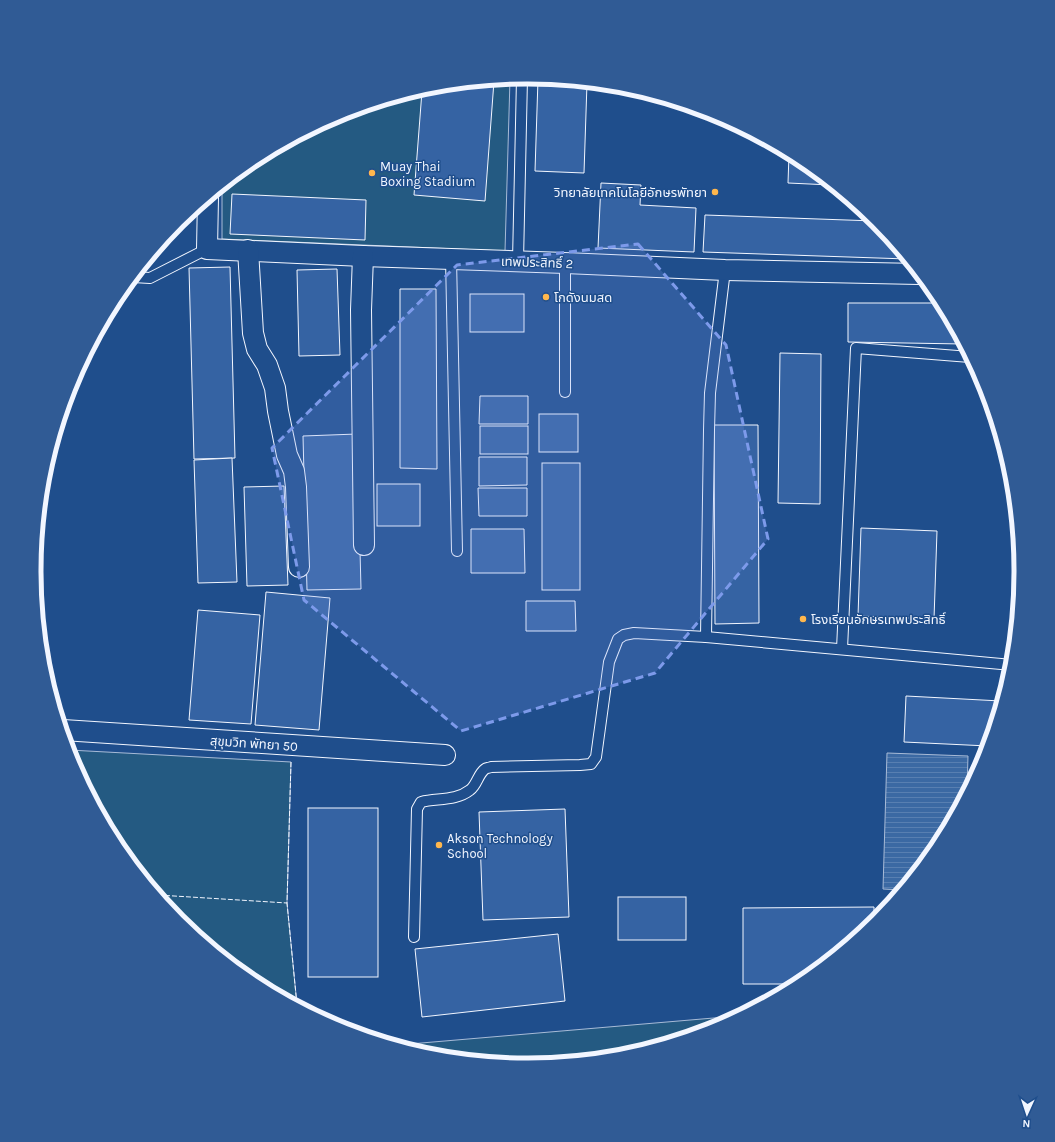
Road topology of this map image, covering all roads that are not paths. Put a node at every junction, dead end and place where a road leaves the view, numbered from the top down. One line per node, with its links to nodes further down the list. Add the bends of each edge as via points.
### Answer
1 (522, 84): 7 (lane)
2 (208, 204): 3 (street)
3 (207, 249): 4 (street, เทพประสิทธิ์ 2); 11 (lane, via 150,278)
4 (248, 250): 5 (street, เทพประสิทธิ์ 2); 16 (street, via 257,348 267,365 275,388 287,455 294,471)
5 (363, 256): 6 (street, เทพประสิทธิ์ 2); 14 (street, via 361,317)
6 (451, 258): 7 (street, เทพประสิทธิ์ 2); 15 (lane)
7 (518, 261): 8 (street, เทพประสิทธิ์ 2)
8 (564, 262): 9 (street, เทพประสิทธิ์ 2); 13 (lane)
9 (725, 270): 10 (street, เทพประสิทธิ์ 2); 17 (lane, via 710,393)
10 (912, 274)
11 (140, 277)
12 (964, 357): 18 (lane, via 856,348)
13 (565, 392)
14 (364, 545)
15 (456, 551)
16 (298, 567)
17 (706, 637): 18 (lane); 22 (lane, via 634,633 618,639 608,662 596,757 591,764 490,767 484,770 472,789 462,796 421,802 417,809)
18 (842, 649): 19 (lane)
19 (1005, 664)
20 (68, 730): 21 (street, สุขุมวิท พัทยา 50)
21 (445, 755)
22 (414, 937)

